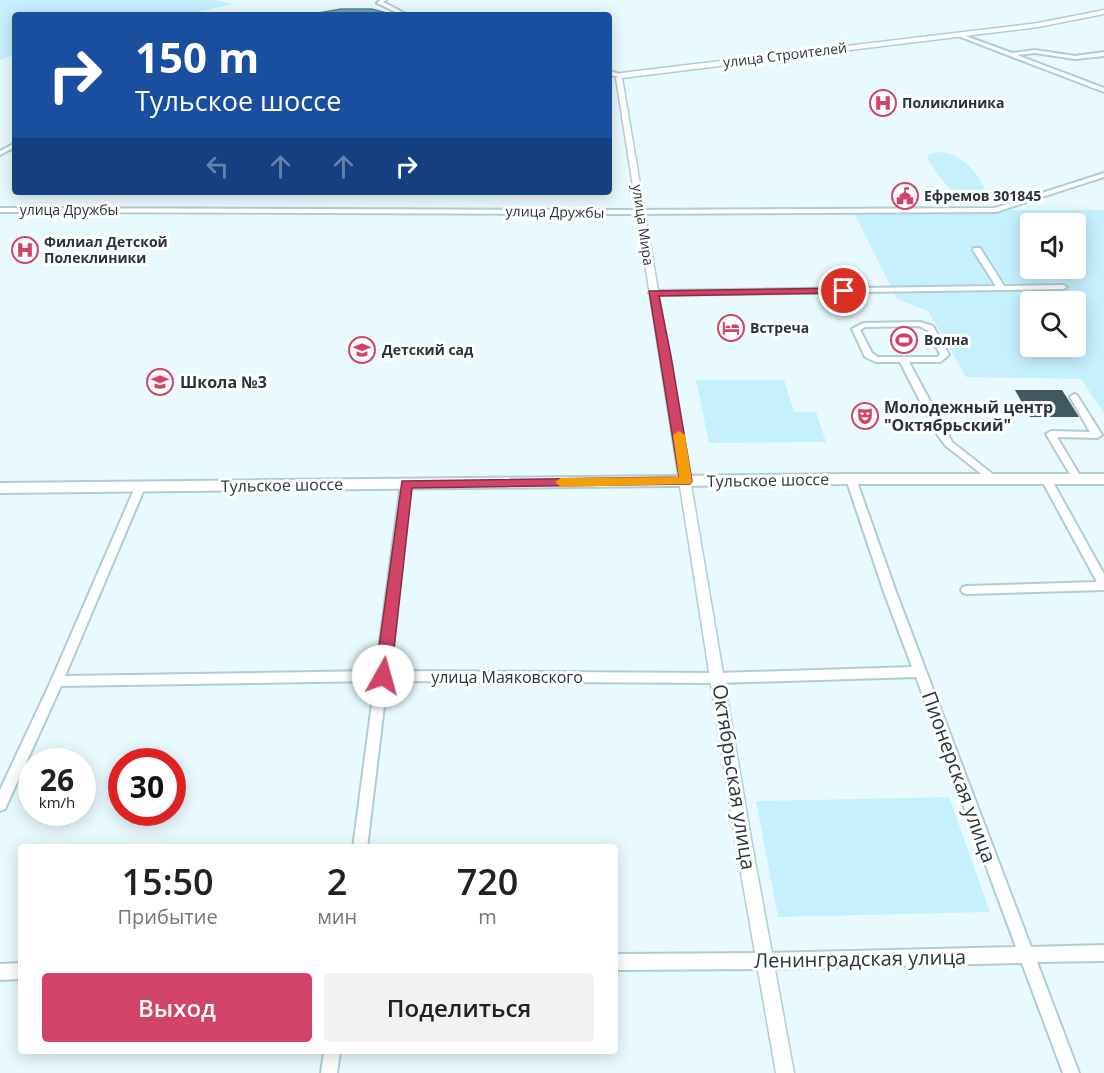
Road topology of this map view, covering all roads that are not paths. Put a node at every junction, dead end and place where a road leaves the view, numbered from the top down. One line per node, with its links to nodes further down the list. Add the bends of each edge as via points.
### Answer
1 (384, 0): 2 (street, via 379,2)
2 (400, 12)
3 (1104, 12): 4 (street, улица Строителей, via 1038,26)
4 (960, 34): 6 (street); 8 (street, улица Строителей)
5 (1104, 54): 6 (street, via 1072,57 1028,50)
6 (1010, 55): 9 (street)
7 (612, 74): 8 (street, улица Строителей)
8 (621, 75): 12 (street, улица Мира)
9 (1104, 90)
10 (1104, 175): 12 (street, улица Дружбы, via 996,210)
11 (0, 210): 12 (street, улица Дружбы)
12 (641, 212): 16 (street, улица Мира)
13 (976, 250): 15 (street)
14 (1063, 287): 15 (street)
15 (1002, 289): 16 (street)
16 (653, 293): 24 (street, улица Мира)
17 (903, 360): 17 (street, via 868,355 856,329 863,325 920,324 930,328 945,354 940,359); 19 (street, via 942,434)
18 (1074, 398): 22 (street, via 1097,435 1051,434)
19 (992, 478): 20 (main road, Тульское шоссе); 21 (main road, Тульское шоссе)
20 (851, 479): 24 (main road, Тульское шоссе); 30 (street, Пионерская улица)
21 (1046, 479): 22 (main road, Тульское шоссе); 28 (street)
22 (1077, 479): 23 (main road, Тульское шоссе)
23 (1104, 479)
24 (686, 481): 25 (main road, Тульское шоссе); 32 (street, Октябрьская улица)
25 (406, 484): 26 (main road, Тульское шоссе); 31 (street)
26 (140, 487): 27 (main road, Тульское шоссе); 33 (street)
27 (0, 488)
28 (1104, 585): 29 (street)
29 (967, 590)
30 (920, 672): 32 (street, улица Маяковского); 37 (street, Пионерская улица)
31 (383, 676): 32 (street, улица Маяковского); 33 (street, улица Маяковского); 35 (street)
32 (718, 678): 38 (street, Октябрьская улица)
33 (57, 681): 34 (street)
34 (0, 805)
35 (361, 844)
36 (1104, 953): 37 (street, Ленинградская улица)
37 (1024, 955): 38 (street, Ленинградская улица); 45 (street, Пионерская улица)
38 (766, 961): 39 (street, Ленинградская улица); 44 (street, Октябрьская улица)
39 (618, 962)
40 (18, 971): 41 (street)
41 (0, 972)
42 (332, 1054): 43 (street)
43 (329, 1073)
44 (785, 1073)
45 (1071, 1073)

